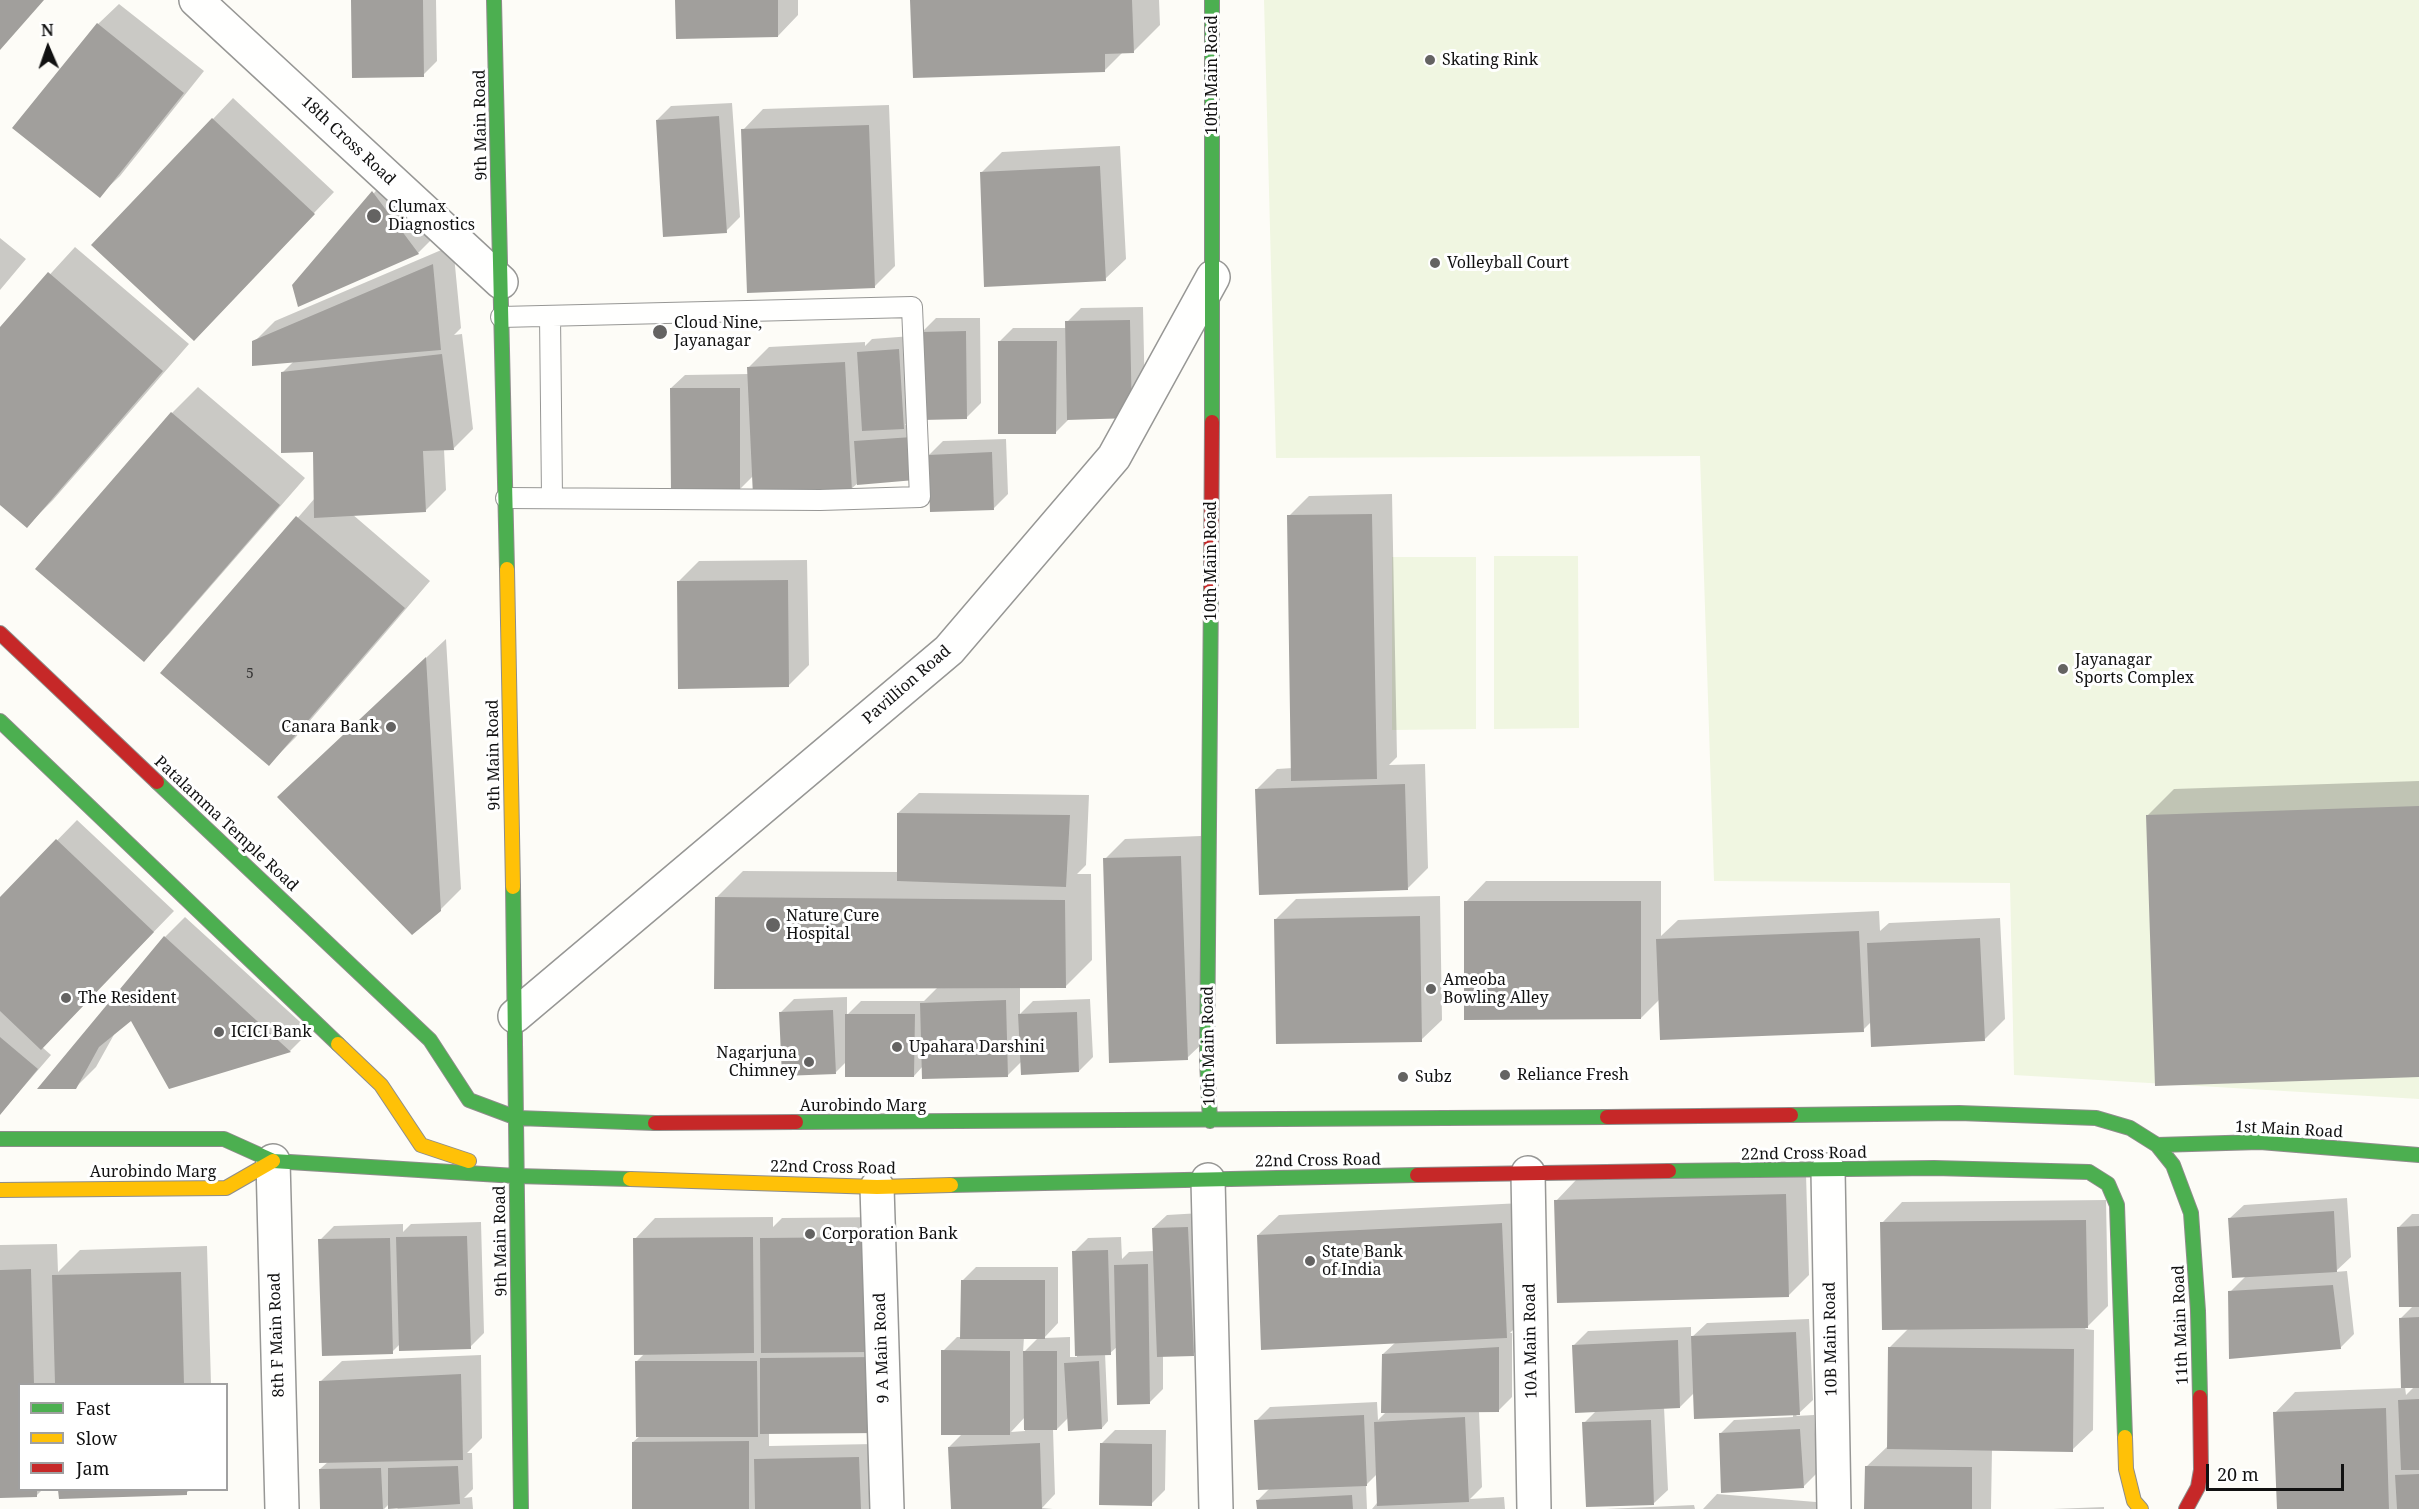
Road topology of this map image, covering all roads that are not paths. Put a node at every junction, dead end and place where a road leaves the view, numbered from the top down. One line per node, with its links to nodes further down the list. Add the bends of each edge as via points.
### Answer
1 (196, 0): 5 (street, 18th Cross Road)
2 (494, 0): 5 (main road, 9th Main Road)
3 (1212, 0): 4 (main road, 10th Main Road)
4 (1213, 277): 12 (street, Pavillion Road, via 1114,457 949,650); 14 (main road, 10th Main Road, via 1207,1048)
5 (501, 282): 7 (main road, 9th Main Road)
6 (550, 316): 7 (lane); 9 (lane); 9 (lane, via 912,307 920,497)
7 (501, 317): 8 (main road, 9th Main Road)
8 (506, 498): 9 (lane); 12 (main road, 9th Main Road)
9 (552, 498)
10 (0, 633): 13 (main road, Patalamma Temple Road, via 430,1040 469,1100)
11 (0, 721): 21 (main road, via 381,1085 421,1145)
12 (515, 1016): 13 (main road, 9th Main Road)
13 (517, 1118): 14 (main road, Aurobindo Marg, via 629,1123); 21 (main road, 9th Main Road)
14 (1210, 1121): 16 (main road, via 2028,1114 2096,1118 2130,1128)
15 (0, 1139): 18 (main road, Aurobindo Marg, via 224,1139)
16 (2157, 1144): 17 (main road, 1st Main Road, via 2260,1142); 32 (main road, 11th Main Road, via 2173,1165 2191,1213 2198,1311 2201,1470 2198,1487)
17 (2419, 1155)
18 (273, 1161): 21 (main road); 24 (main road, Aurobindo Marg, via 226,1188); 25 (street, 8th F Main Road)
19 (1828, 1170): 20 (main road, 22nd Cross Road); 30 (street, 10B Main Road); 31 (main road, 22nd Cross Road, via 2072,1170 2089,1172 2108,1185 2113,1191 2119,1222 2126,1469 2134,1501)
20 (1528, 1173): 22 (main road, 22nd Cross Road); 29 (street, 10A Main Road)
21 (516, 1176): 23 (main road, 22nd Cross Road); 26 (main road, 9th Main Road)
22 (1208, 1180): 23 (main road, 22nd Cross Road); 28 (street)
23 (877, 1187): 27 (street, 9 A Main Road)
24 (0, 1190)
25 (282, 1509)
26 (521, 1509)
27 (887, 1509)
28 (1216, 1509)
29 (1534, 1509)
30 (1834, 1509)
31 (2141, 1509)
32 (2186, 1509)

